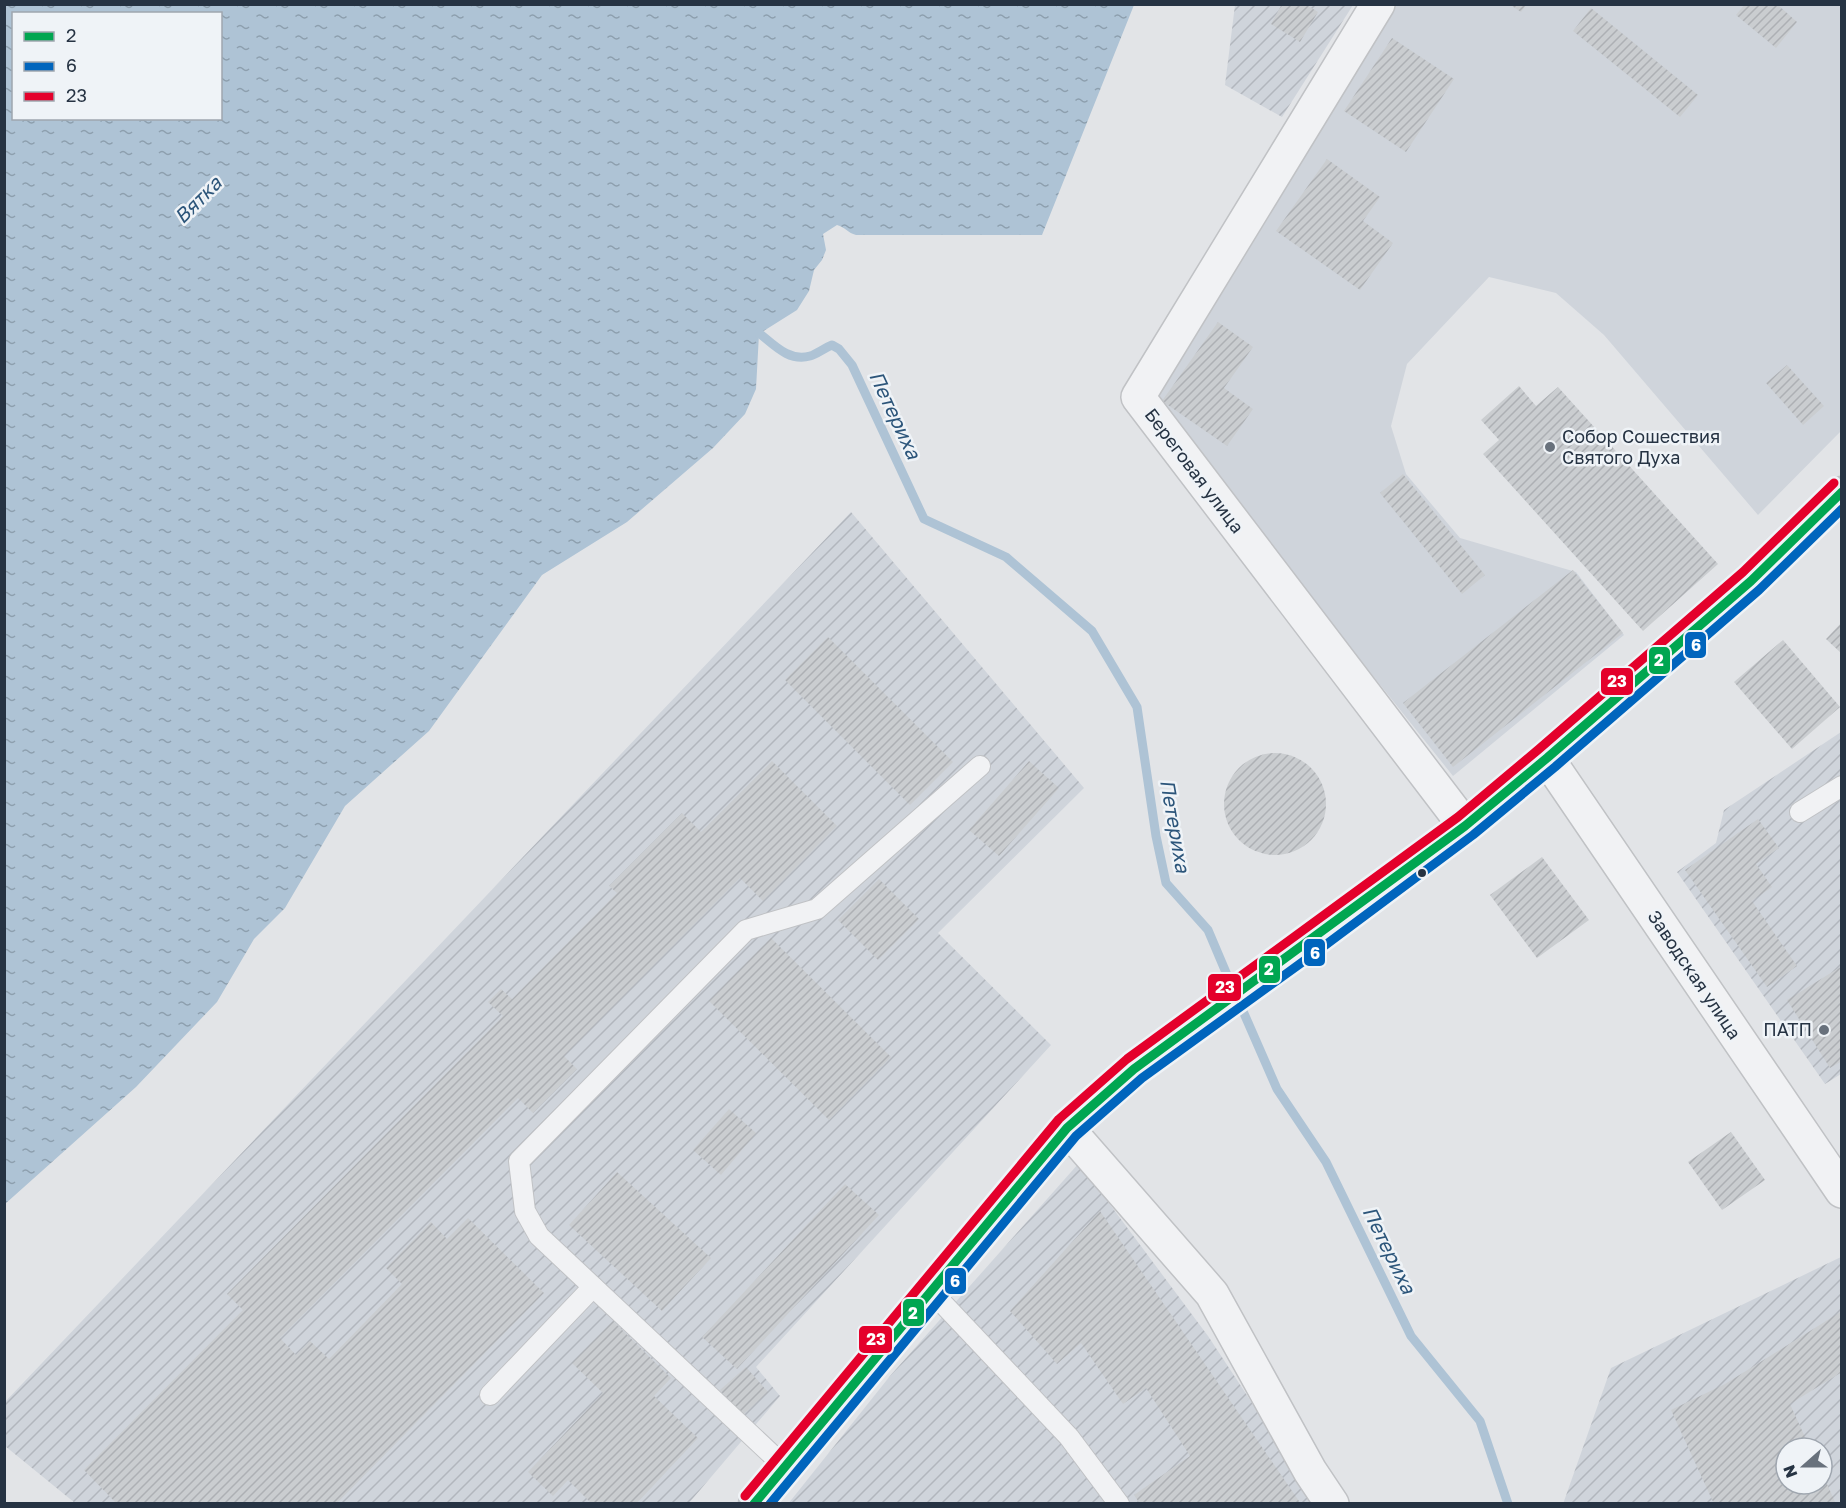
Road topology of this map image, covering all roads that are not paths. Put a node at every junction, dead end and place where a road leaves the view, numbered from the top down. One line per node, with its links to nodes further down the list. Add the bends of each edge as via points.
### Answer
1 (1378, 4): 7 (street, Береговая улица, via 1138,398)
2 (1841, 494): 3 (main road, via 1751,581)
3 (1547, 758): 7 (main road); 9 (street, Заводская улица)
4 (980, 766): 10 (lane, via 817,909 746,930 519,1161 525,1210 539,1236)
5 (1842, 786): 6 (lane)
6 (1800, 812)
7 (1465, 825): 8 (main road, via 1134,1070)
8 (1067, 1128): 11 (main road); 16 (street, via 1212,1294 1310,1471)
9 (1842, 1191)
10 (593, 1287): 12 (lane); 13 (lane)
11 (931, 1291): 13 (main road); 15 (lane, via 1069,1437)
12 (490, 1395)
13 (785, 1467): 14 (main road)
14 (754, 1503)
15 (1119, 1503)
16 (1332, 1503)

